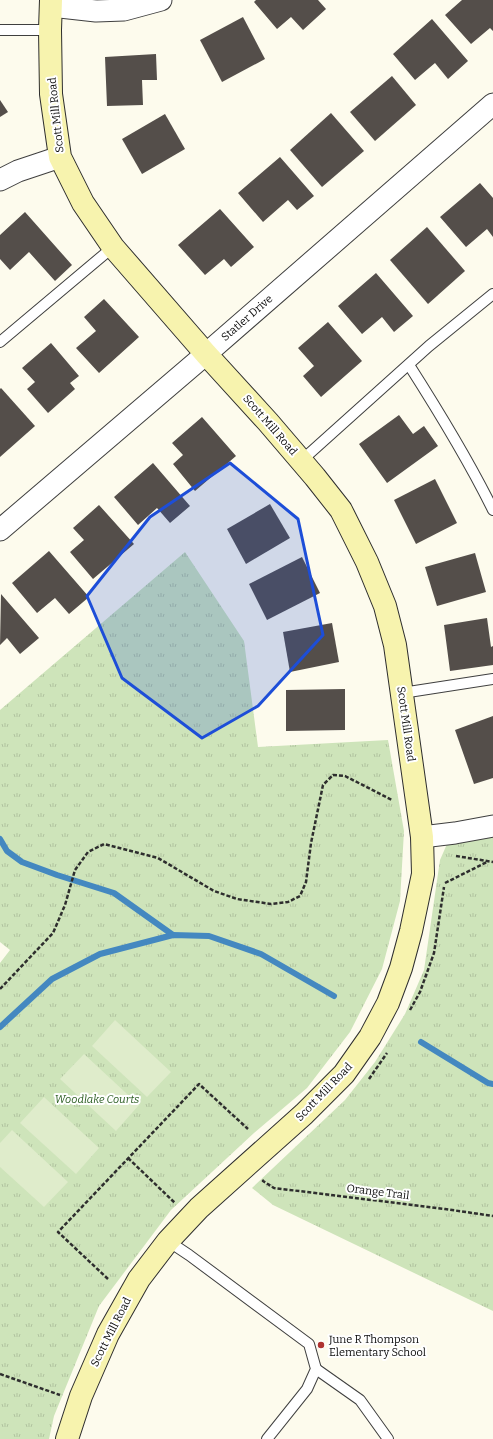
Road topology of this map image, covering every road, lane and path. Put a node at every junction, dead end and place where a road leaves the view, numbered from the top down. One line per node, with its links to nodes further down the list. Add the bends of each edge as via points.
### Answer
1 (161, 0): 2 (street, via 124,10 103,11)
2 (51, 3): 4 (street, Scott Mill Road)
3 (0, 30): 4 (lane)
4 (50, 30): 6 (street, Scott Mill Road, via 51,94)
5 (493, 104): 11 (street, Statler Drive)
6 (60, 157): 7 (street); 8 (street, Scott Mill Road, via 83,203)
7 (0, 180)
8 (113, 247): 10 (lane); 11 (street, Scott Mill Road)
9 (493, 294): 12 (lane)
10 (0, 342)
11 (206, 354): 13 (street, Scott Mill Road); 15 (street, Statler Drive)
12 (409, 365): 13 (lane); 14 (lane, via 474,470)
13 (301, 461): 17 (street, Scott Mill Road, via 341,510 367,562 385,606 395,645)
14 (493, 510)
15 (0, 530)
16 (493, 679): 17 (lane)
17 (402, 693): 20 (street, Scott Mill Road)
18 (392, 800): 25 (path, via 345,776 333,775 324,785 311,843 306,882 300,896 288,902 271,904 231,897 214,891 158,858 104,844 88,852 75,870 65,905 53,932)
19 (493, 826): 20 (street)
20 (422, 837): 30 (street, Scott Mill Road, via 423,874 412,931 388,1003 370,1037 344,1074 304,1114)
21 (452, 855): 22 (path)
22 (488, 862): 23 (path); 24 (path)
23 (493, 862)
24 (445, 883)
25 (0, 989)
26 (248, 1129): 27 (path, via 199,1084)
27 (128, 1158): 30 (path); 32 (path, via 58,1232)
28 (263, 1181): 29 (path, Orange Trail, via 274,1188)
29 (493, 1216)
30 (189, 1218): 31 (street, Scott Mill Road)
31 (168, 1241): 33 (lane, via 309,1344); 35 (street, Scott Mill Road, via 139,1279 108,1334)
32 (108, 1279)
33 (316, 1369): 37 (lane, via 307,1389); 38 (lane, via 360,1400)
34 (0, 1374): 35 (path)
35 (79, 1402): 36 (street, Scott Mill Road)
36 (67, 1439)
37 (267, 1439)
38 (388, 1439)

